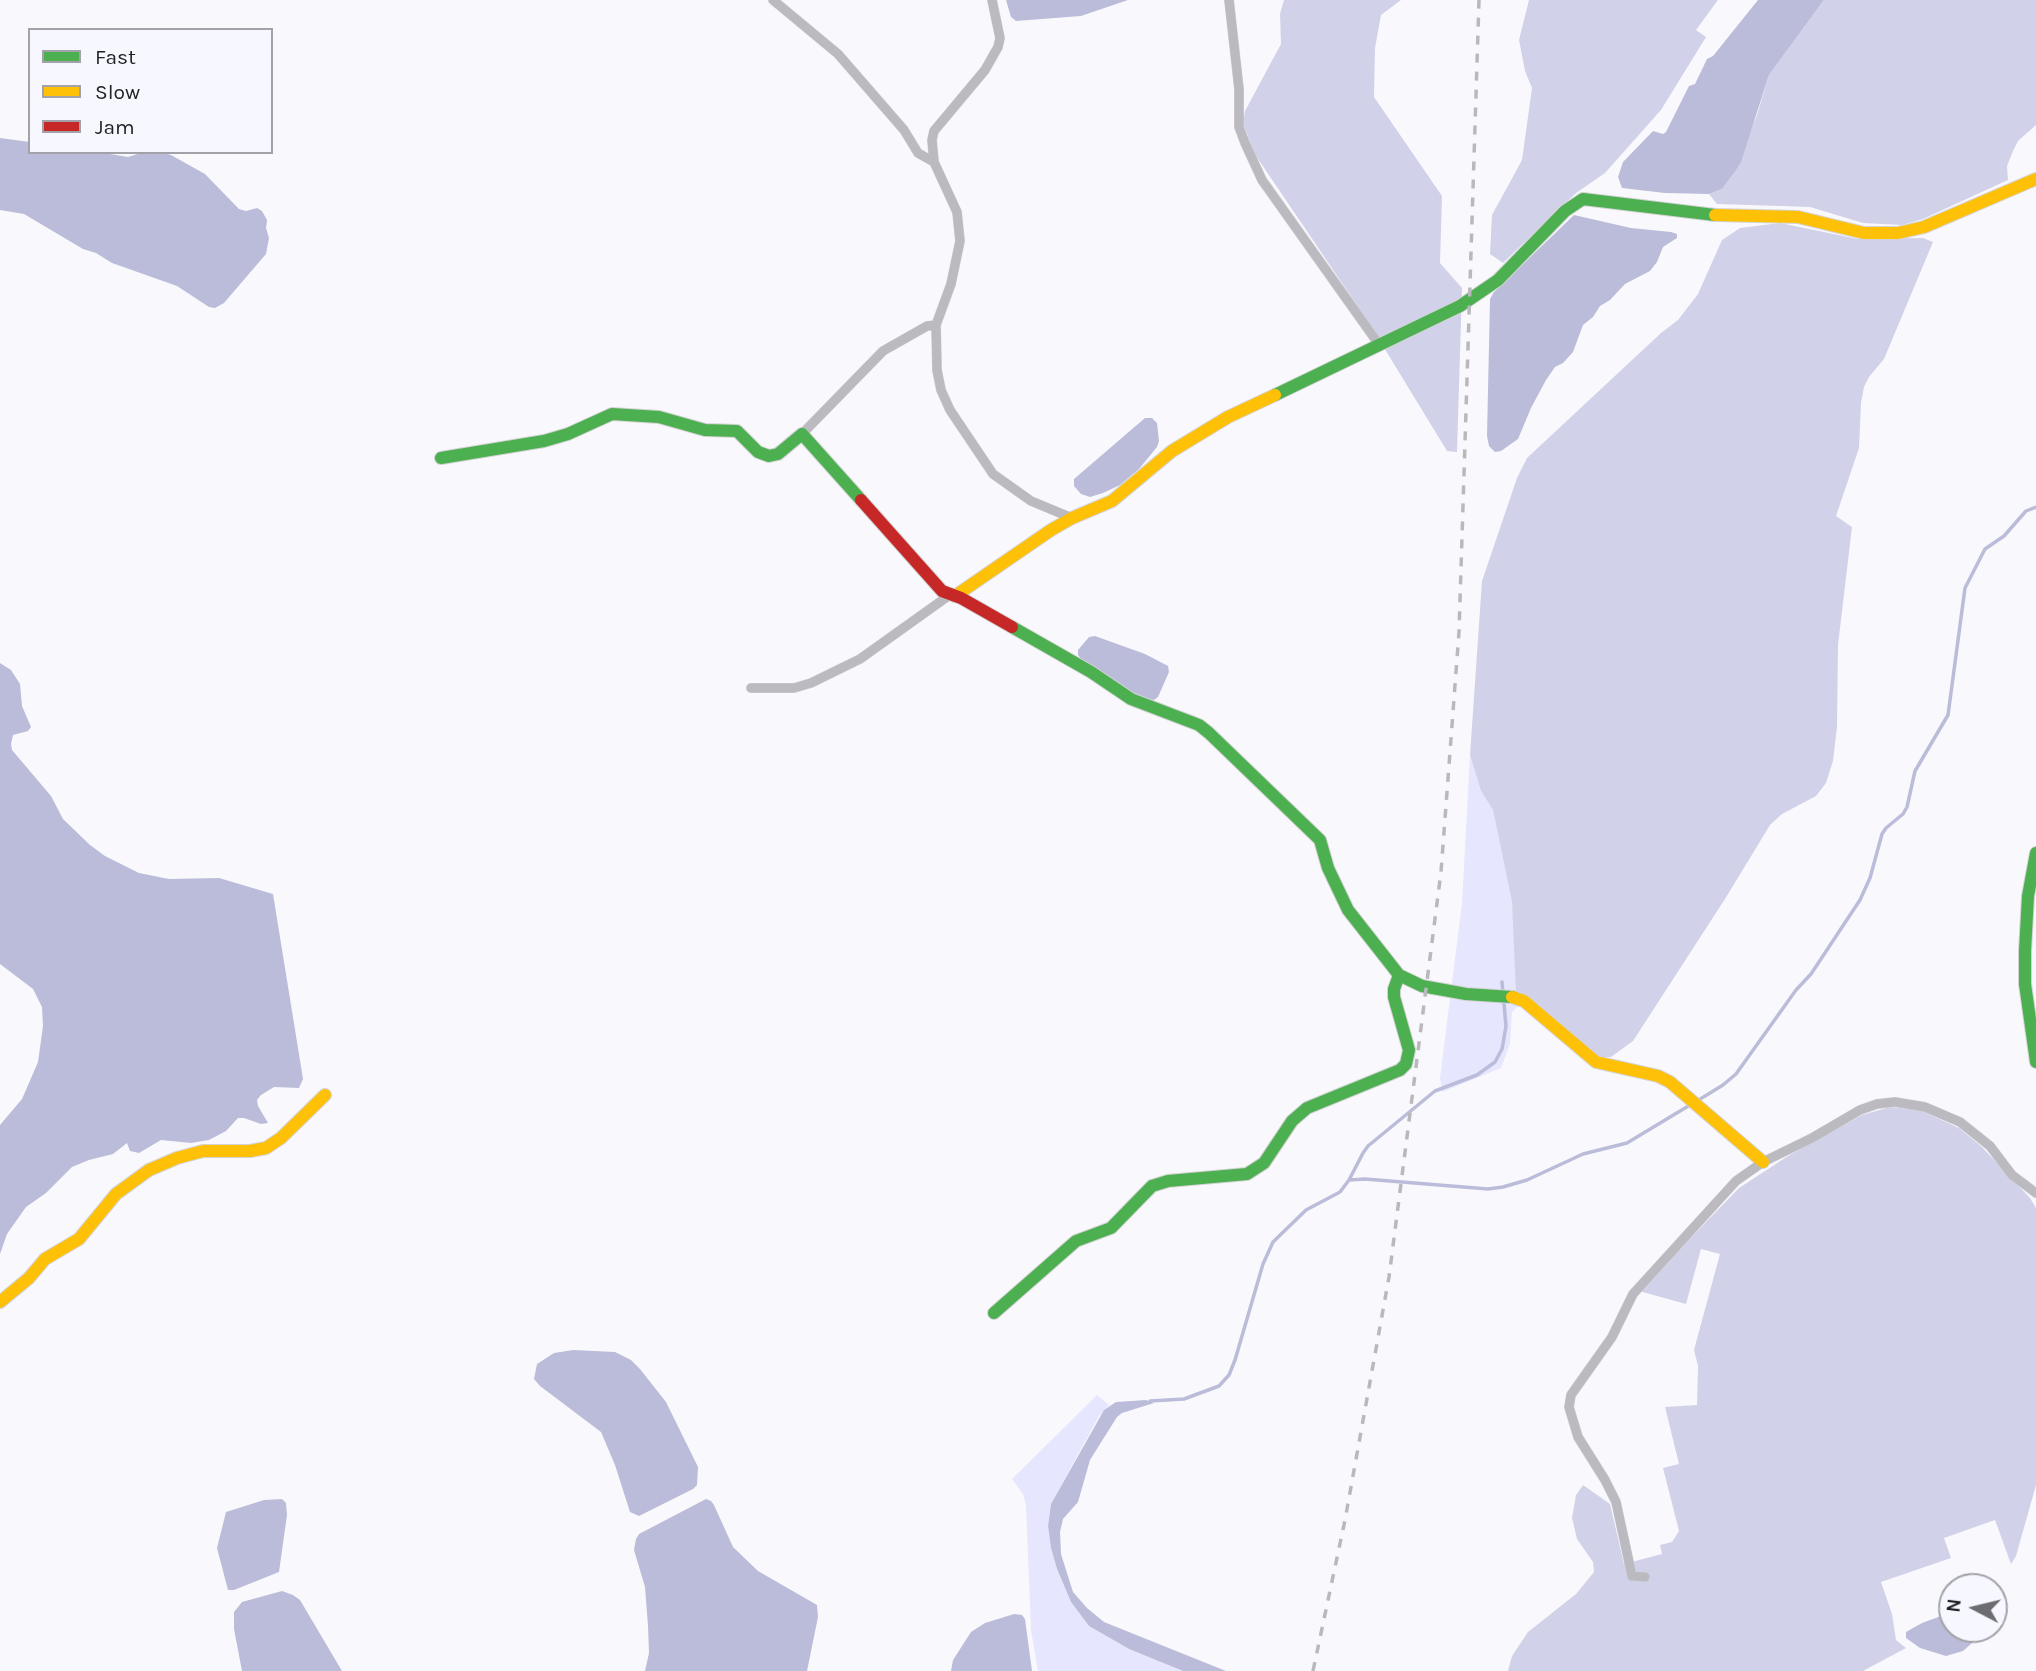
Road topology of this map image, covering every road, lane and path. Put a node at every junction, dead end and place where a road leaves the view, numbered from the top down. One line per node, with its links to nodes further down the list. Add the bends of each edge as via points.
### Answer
1 (773, 0): 4 (street, via 838,54 904,130 918,153)
2 (992, 0): 4 (street, via 998,47 985,70 934,131)
3 (1229, 0): 7 (street, via 1239,127 1245,143 1262,180)
4 (934, 162): 6 (street, via 957,212 960,241)
5 (2036, 179): 7 (street, via 1924,227 1899,233 1864,233 1798,217 1722,216 1583,199 1565,211 1491,285)
6 (936, 325): 8 (street, via 883,351); 10 (street, via 941,390 963,433 999,480 1046,509)
7 (1380, 346): 10 (street, via 1227,417 1172,451 1112,501)
8 (802, 434): 9 (street, via 769,456 758,452 737,431 612,414 544,441); 11 (street, via 936,586)
9 (441, 458)
10 (1072, 518): 11 (street)
11 (953, 595): 12 (street, via 860,659 811,683 794,688); 14 (street, via 1131,699 1209,733 1320,840 1348,910)
12 (751, 688)
13 (2036, 853): 15 (street, via 2028,896 2025,984)
14 (1399, 975): 17 (street, via 1422,986 1524,1001 1595,1062 1670,1082); 20 (street, via 1394,997 1409,1050 1400,1070 1307,1108 1257,1169 1247,1174 1152,1186 1111,1228 1076,1241)
15 (2036, 1062)
16 (325, 1095): 19 (street, via 267,1148 204,1151 149,1170 116,1194 79,1239 45,1259)
17 (1763, 1162): 18 (street, via 1868,1107 1915,1104 1960,1122); 21 (street, via 1715,1202 1633,1294 1612,1337 1571,1395 1569,1407 1578,1437 1616,1502 1632,1576)
18 (2036, 1193)
19 (0, 1301)
20 (994, 1313)
21 (1645, 1577)

